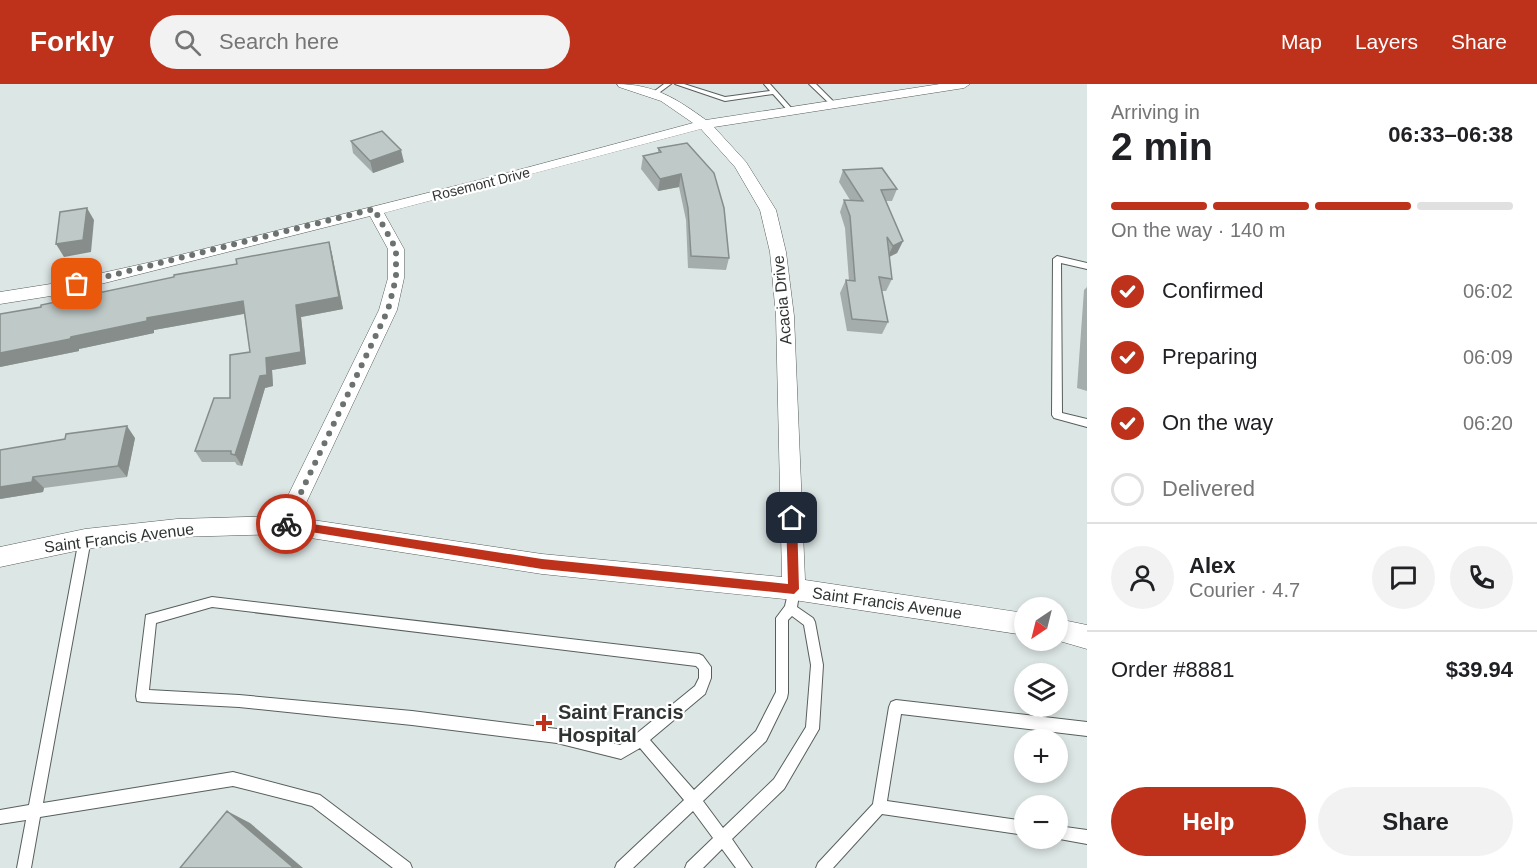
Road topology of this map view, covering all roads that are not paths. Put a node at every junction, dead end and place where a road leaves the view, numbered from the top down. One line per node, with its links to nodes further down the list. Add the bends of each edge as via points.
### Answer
1 (623, 84): 6 (street, Acacia Drive)
2 (678, 84): 7 (lane, via 724,99)
3 (767, 84): 7 (lane)
4 (812, 84): 8 (lane)
5 (955, 85): 8 (street, Rosemont Drive)
6 (661, 89): 10 (street, Acacia Drive, via 666,98)
7 (775, 92): 9 (lane)
8 (833, 104): 9 (street, Rosemont Drive)
9 (791, 111): 10 (street, Rosemont Drive)
10 (704, 124): 11 (street, Rosemont Drive); 18 (street, Acacia Drive, via 741,165 768,210 778,252 785,316)
11 (374, 209): 13 (street, Rosemont Drive, via 156,266); 15 (street, via 396,249 396,278 388,310)
12 (1087, 266): 14 (lane, via 1057,259 1057,415)
13 (0, 298)
14 (1087, 423)
15 (285, 525): 16 (street, Saint Francis Avenue, via 177,528); 18 (street, Saint Francis Avenue)
16 (85, 539): 17 (street, Saint Francis Avenue); 26 (lane)
17 (0, 557)
18 (793, 599): 19 (street, Saint Francis Avenue); 24 (lane, via 782,618 782,693 761,736); 31 (lane, via 810,622 817,665 812,729 779,784)
19 (1014, 623)
20 (1068, 632): 21 (street)
21 (1087, 637)
22 (1087, 729): 25 (lane, via 896,707)
23 (641, 739): 23 (lane, via 700,690 705,667 699,660 212,602 150,618 142,696 412,718 557,736 621,752); 24 (lane)
24 (694, 801): 31 (lane); 34 (lane)
25 (879, 807): 28 (lane); 37 (lane)
26 (35, 810): 27 (lane); 32 (lane); 33 (lane, via 233,779 315,800)
27 (0, 817)
28 (1014, 827)
29 (1068, 834): 30 (lane)
30 (1087, 837)
31 (721, 838): 35 (lane); 36 (lane)
32 (24, 868)
33 (405, 868)
34 (622, 868)
35 (692, 868)
36 (745, 868)
37 (823, 868)

